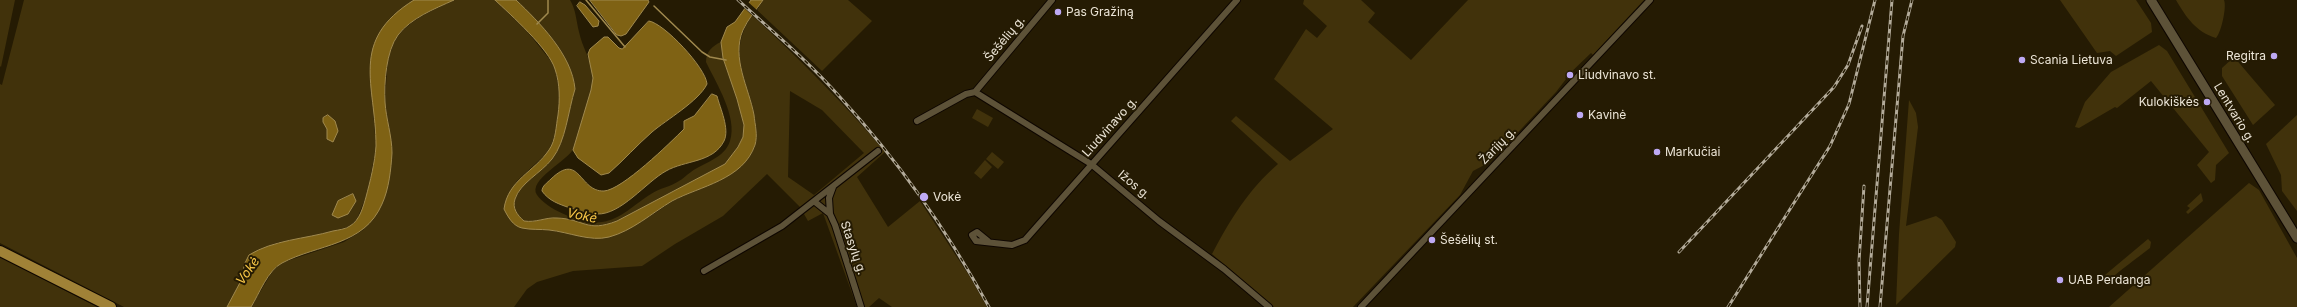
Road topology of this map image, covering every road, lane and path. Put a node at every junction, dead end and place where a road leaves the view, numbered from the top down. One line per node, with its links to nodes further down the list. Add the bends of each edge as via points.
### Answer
1 (1052, 0): 5 (street, Šešėlių g.)
2 (1236, 0): 8 (street, Liudvinavo g.)
3 (1650, 0): 19 (street, Žarijų g.)
4 (2151, 0): 12 (main road, Lentvario g.)
5 (975, 92): 6 (street, via 966,94); 8 (street, Ižos g.)
6 (917, 121)
7 (878, 151): 9 (street)
8 (1091, 164): 13 (street, Liudvinavo g., via 1022,242 1005,245); 18 (street, Ižos g.)
9 (833, 187): 10 (street); 11 (street, via 829,198)
10 (815, 202): 11 (street, Stasylų g.); 15 (street, via 760,240)
11 (830, 214): 17 (street, Stasylų g.)
12 (2297, 238)
13 (988, 241)
14 (0, 251): 16 (highway)
15 (704, 271)
16 (111, 307)
17 (861, 307)
18 (1269, 307)
19 (1362, 307)

